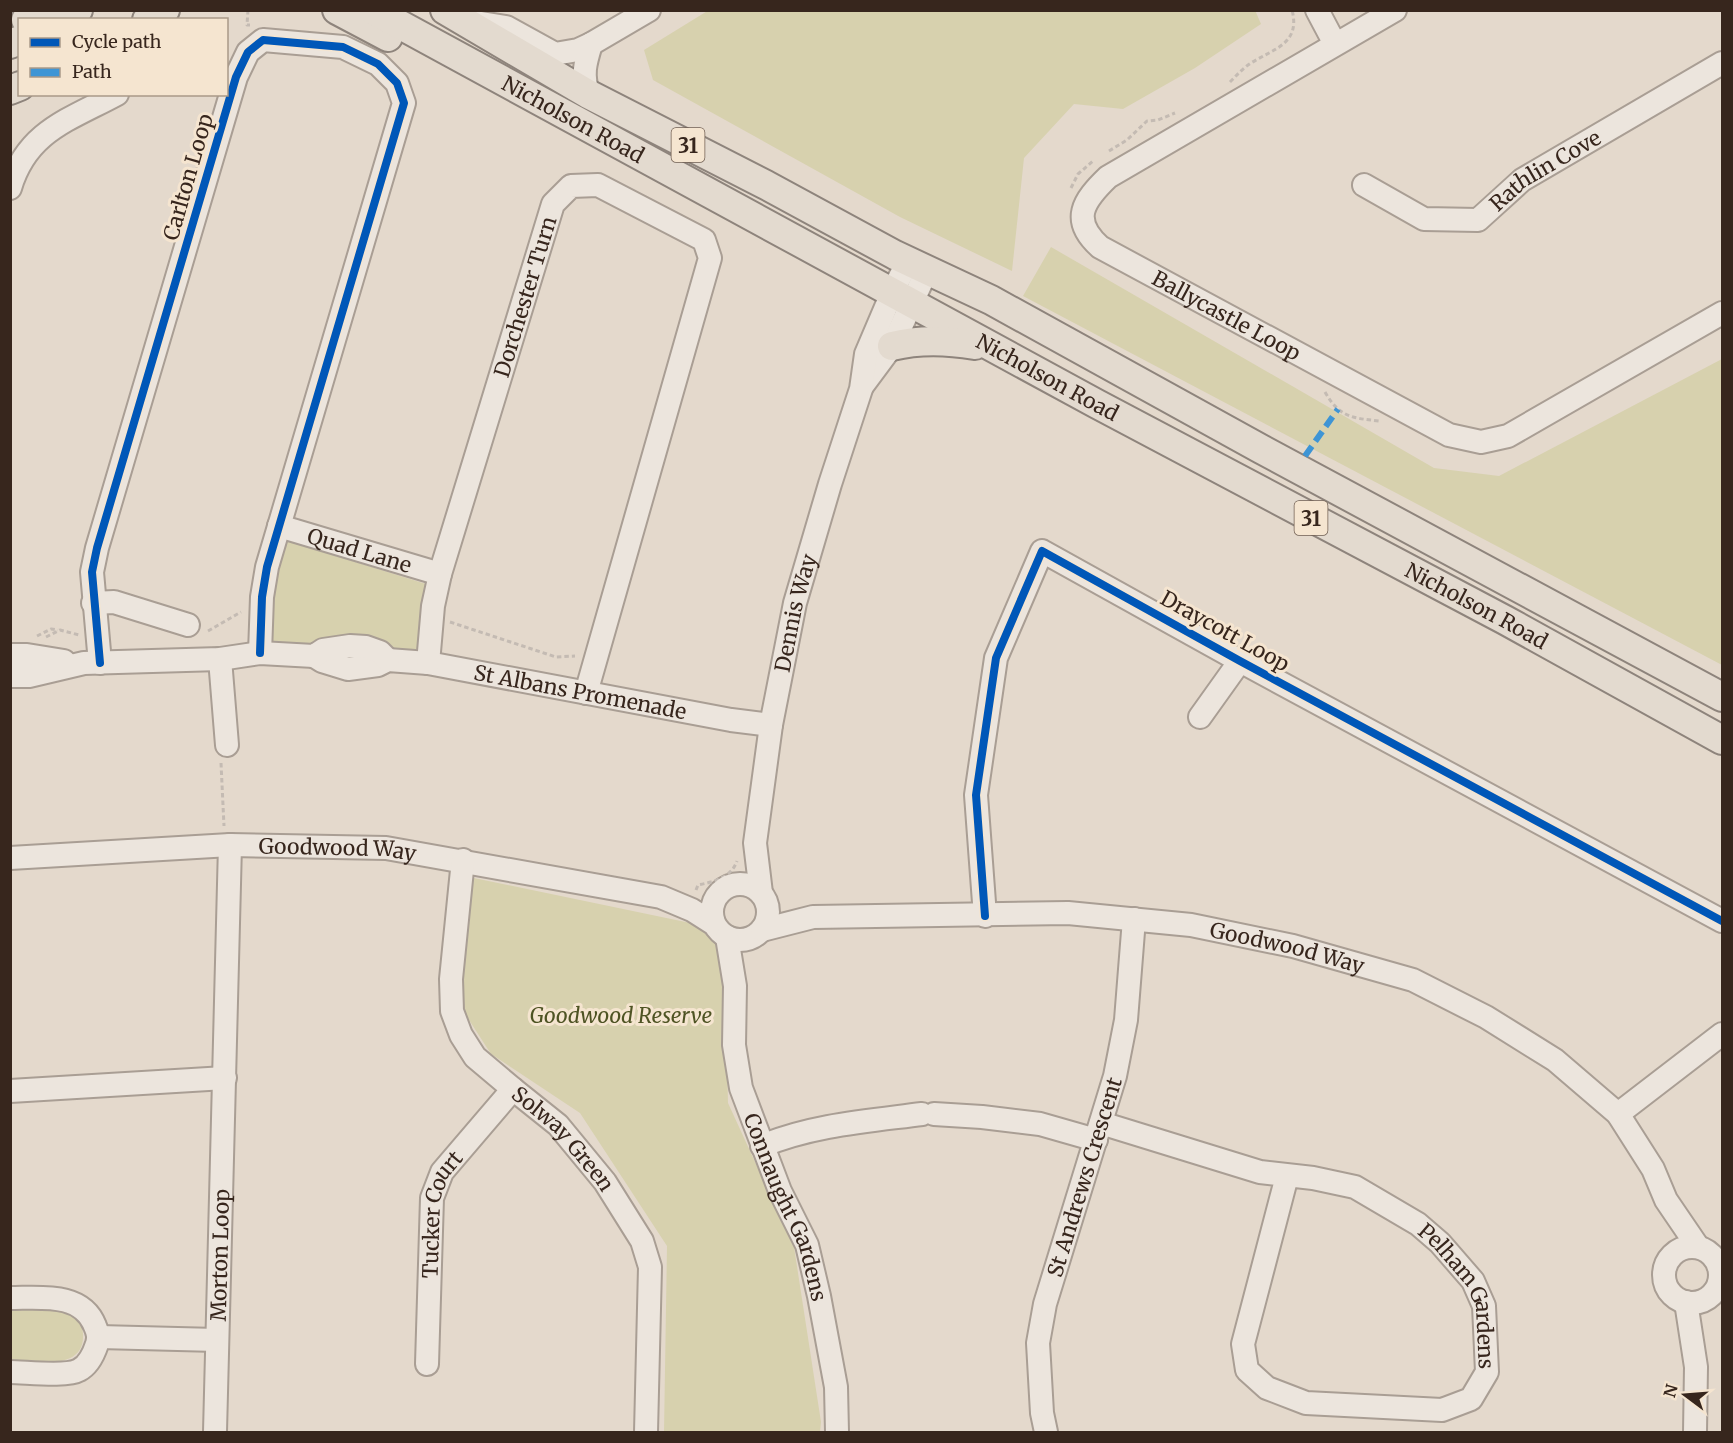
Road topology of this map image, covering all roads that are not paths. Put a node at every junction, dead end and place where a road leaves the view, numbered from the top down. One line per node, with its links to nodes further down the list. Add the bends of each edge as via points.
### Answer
1 (45, 10): 10 (main road)
2 (78, 10): 11 (main road)
3 (165, 10): 12 (main road)
4 (338, 10): 17 (main road, via 434,61)
5 (373, 10): 17 (main road, Nicholson Road / 31)
6 (1317, 10): 14 (street)
7 (1395, 10): 14 (street, Ballycastle Loop)
8 (654, 11): 13 (street)
9 (453, 15): 13 (street, via 506,27 555,54); 19 (main road, Nicholson Road / 31)
10 (30, 18)
11 (64, 18)
12 (151, 18)
13 (591, 44): 19 (street, via 584,65)
14 (1335, 44): 26 (street, Ballycastle Loop, via 1108,177 1084,205 1087,235 1100,247 1449,435 1481,442 1508,436)
15 (1722, 63): 22 (street, Rathlin Cove, via 1522,180 1478,220 1424,219)
16 (233, 68): 18 (street, Carlton Loop); 30 (street, Carlton Loop, via 262,40 342,48 378,64 397,83 404,103)
17 (483, 71): 25 (main road, Nicholson Road / 31)
18 (228, 86)
19 (588, 94): 24 (main road, Nicholson Road / 31)
20 (113, 96): 23 (street, via 43,135 21,161)
21 (225, 96): 32 (street, Carlton Loop, via 97,548 92,572)
22 (1364, 185)
23 (10, 188)
24 (918, 265): 25 (street, Dennis Way); 42 (main road, Nicholson Road / 31, via 992,300)
25 (902, 298): 27 (street, Dennis Way); 28 (main road, Nicholson Road / 31); 29 (street, Dennis Way, via 866,354)
26 (1722, 313)
27 (892, 346): 28 (main road, via 947,340); 29 (street, Dennis Way)
28 (992, 347): 45 (main road, Nicholson Road / 31)
29 (861, 389): 44 (street, Dennis Way, via 795,603)
30 (279, 526): 31 (street, Quad Lane); 34 (street, Carlton Loop, via 262,597)
31 (440, 574): 39 (street, Dorchester Turn); 41 (street, Dorchester Turn, via 553,204 571,186 598,185 704,240 710,258)
32 (93, 603): 33 (street, via 114,603); 38 (street, Carlton Loop, via 97,638)
33 (188, 625)
34 (260, 653): 36 (street, St Albans Promenade); 39 (street, St Albans Promenade, via 314,656 348,669 387,660)
35 (10, 655): 38 (street, St Albans Promenade)
36 (220, 659): 38 (street, St Albans Promenade); 46 (street)
37 (1240, 661): 43 (street, Draycott Loop); 54 (street, Draycott Loop, via 1042,551 996,658 976,795); 57 (street, Draycott Loop)
38 (92, 663): 40 (street, St Albans Promenade)
39 (428, 663): 41 (street, St Albans Promenade)
40 (10, 676)
41 (585, 693): 44 (street, St Albans Promenade)
42 (1722, 697)
43 (1200, 717)
44 (771, 725): 48 (street, Dennis Way)
45 (1722, 740)
46 (227, 745)
47 (227, 845): 49 (street, Goodwood Way); 50 (street, Goodwood Way, via 386,848); 62 (street, Morton Loop)
48 (747, 850): 51 (street, Dennis Way); 53 (street, Dennis Way)
49 (10, 858)
50 (463, 860): 52 (street, Goodwood Way); 63 (street, Solway Green, via 451,979 452,1011 475,1057)
51 (725, 888): 52 (street, Goodwood Way); 53 (street, Goodwood Way, via 744,884); 58 (street, via 713,902 711,912)
52 (661, 897): 58 (street, Goodwood Way, via 692,910)
53 (763, 897): 55 (street, Goodwood Way); 59 (street, via 768,916)
54 (985, 916): 55 (street, Goodwood Way); 56 (street, Goodwood Way, via 1068,913)
55 (813, 917): 59 (street, Goodwood Way)
56 (1134, 919): 65 (street, Goodwood Way, via 1191,925 1293,946 1413,980 1486,1017 1555,1060); 66 (street, St Andrews Crescent, via 1126,1020)
57 (1722, 921)
58 (721, 931): 59 (street, Goodwood Way, via 736,940 746,940); 60 (street, Connaught Gardens)
59 (758, 933): 60 (street, Connaught Gardens)
60 (735, 986): 67 (street, Connaught Gardens, via 734,1045 741,1088)
61 (1722, 1034): 65 (street)
62 (225, 1078): 64 (street); 77 (street, Morton Loop)
63 (513, 1089): 78 (street, Tucker Court, via 442,1172 432,1198); 82 (street, Solway Green, via 558,1125 605,1182 642,1241 650,1267)
64 (10, 1091)
65 (1618, 1114): 69 (street, Goodwood Way, via 1653,1169)
66 (1099, 1131): 67 (street, Pelham Gardens, via 928,1114 818,1129); 68 (street, Pelham Gardens); 84 (street, St Andrews Crescent, via 1045,1304 1038,1343)
67 (762, 1146): 83 (street, Connaught Gardens, via 807,1245 836,1387)
68 (1287, 1176): 68 (street, Pelham Gardens, via 1355,1187 1418,1224 1473,1281 1484,1306 1487,1372 1471,1399 1442,1410 1306,1403 1267,1388 1247,1370 1243,1344)
69 (1666, 1200): 70 (street, Goodwood Way); 71 (street, Goodwood Way)
70 (1709, 1250): 71 (street, via 1686,1247); 72 (street)
71 (1669, 1259): 75 (street, via 1664,1275 1666,1285 1676,1298)
72 (1721, 1278): 74 (street)
73 (10, 1298): 76 (street, via 61,1299 79,1305 92,1319)
74 (1708, 1298): 75 (street); 79 (street)
75 (1686, 1302): 79 (street)
76 (99, 1337): 77 (street); 80 (street, via 93,1356 79,1370)
77 (217, 1340): 81 (street, Morton Loop)
78 (427, 1364)
79 (1696, 1367): 85 (street)
80 (10, 1372)
81 (215, 1432)
82 (646, 1432)
83 (837, 1432)
84 (1046, 1432)
85 (1695, 1432)

